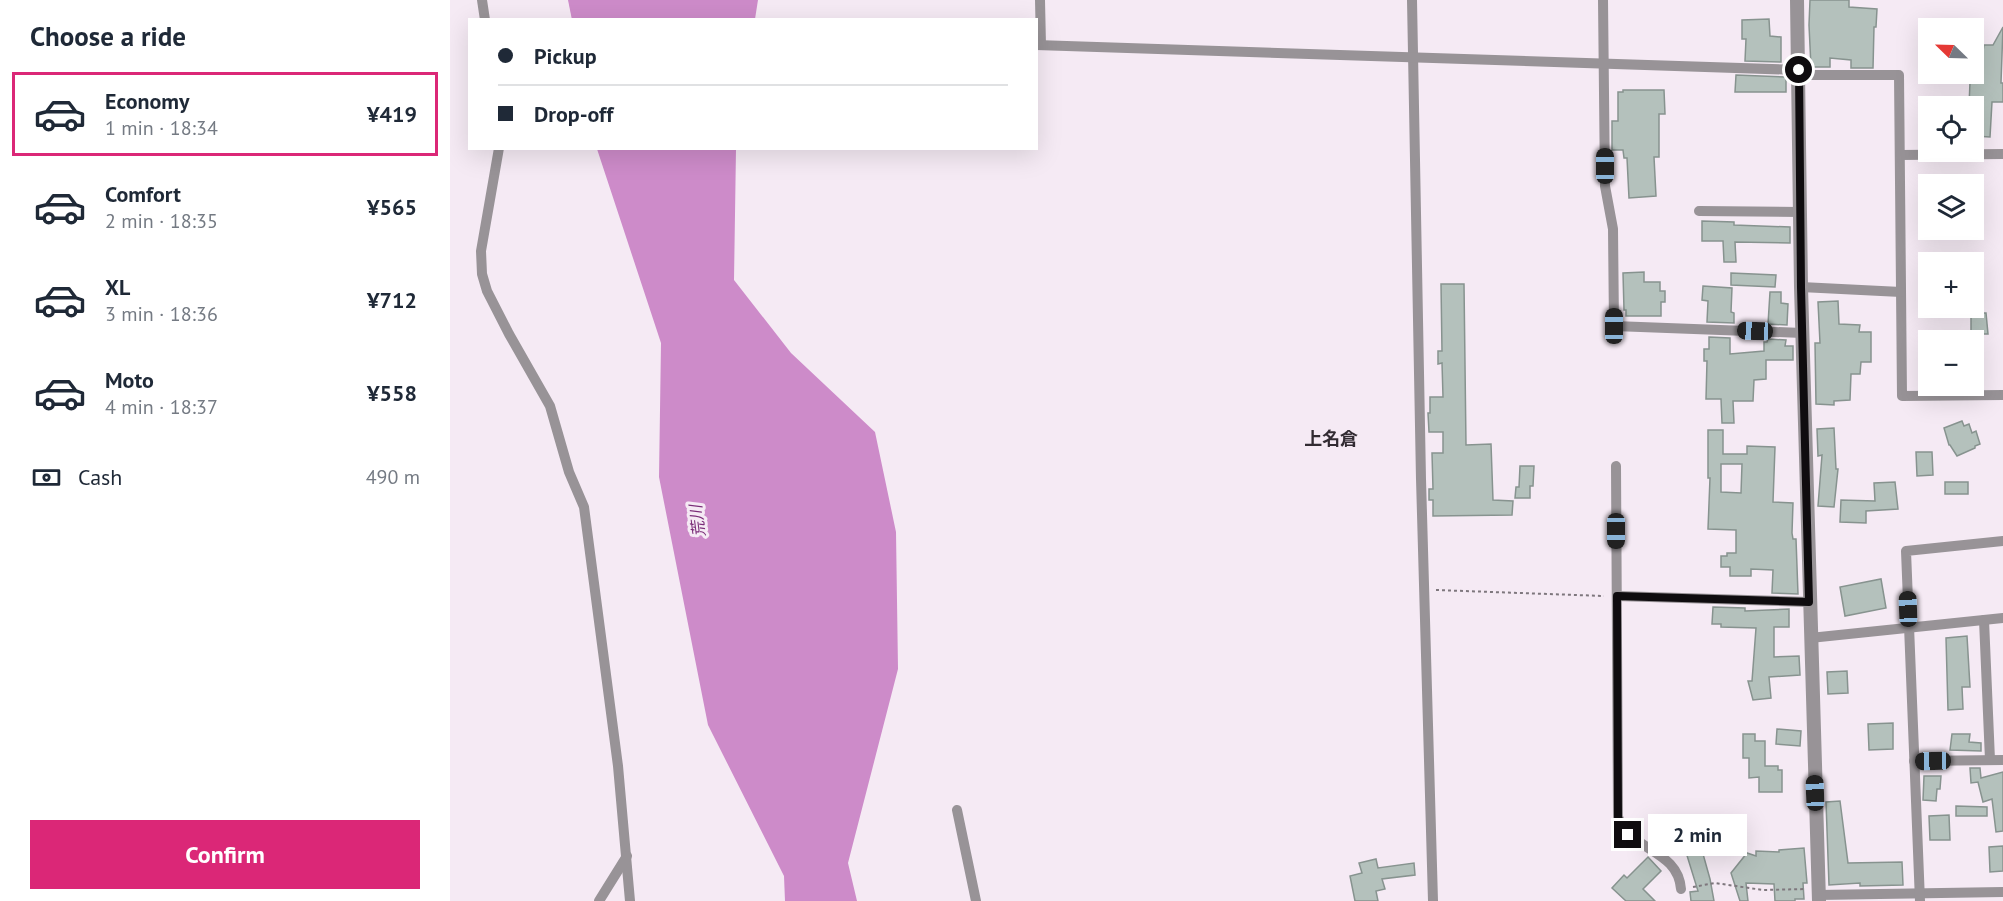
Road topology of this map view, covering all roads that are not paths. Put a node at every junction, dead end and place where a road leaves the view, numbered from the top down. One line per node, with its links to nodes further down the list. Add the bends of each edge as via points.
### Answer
1 (482, 0): 6 (street)
2 (1040, 0): 7 (street)
3 (1412, 0): 8 (street)
4 (1603, 0): 9 (street)
5 (1797, 0): 10 (street)
6 (485, 18)
7 (1039, 45): 8 (street)
8 (1413, 57): 9 (street); 40 (street)
9 (1605, 63): 10 (street); 18 (street, via 1605,186 1613,229 1614,326)
10 (1799, 73): 13 (street, via 1899,75); 15 (street)
11 (499, 150): 32 (street, via 481,251 482,274 509,334 550,406 569,472 584,507)
12 (2003, 154): 13 (street)
13 (1900, 155): 17 (street)
14 (1699, 211): 15 (street)
15 (1800, 212): 16 (street)
16 (1801, 287): 17 (street); 18 (street)
17 (1901, 292): 19 (street, via 1902,396)
18 (1802, 333): 23 (street)
19 (2003, 395)
20 (1616, 466): 22 (street)
21 (2003, 541): 26 (street, via 1906,551)
22 (1617, 596): 23 (street); 33 (street, via 1618,817 1628,835 1668,860)
23 (1809, 602): 27 (street)
24 (2003, 618): 25 (street)
25 (1983, 620): 26 (street); 28 (street)
26 (1909, 628): 27 (street); 30 (street)
27 (1810, 638): 35 (street)
28 (1990, 760): 29 (street); 30 (street)
29 (2003, 760)
30 (1914, 761): 36 (street)
31 (957, 810): 39 (street)
32 (627, 856): 37 (street); 38 (street)
33 (1681, 889)
34 (2003, 892): 36 (street)
35 (1818, 895): 36 (street)
36 (1919, 897)
37 (598, 901)
38 (630, 901)
39 (976, 901)
40 (1433, 901)

